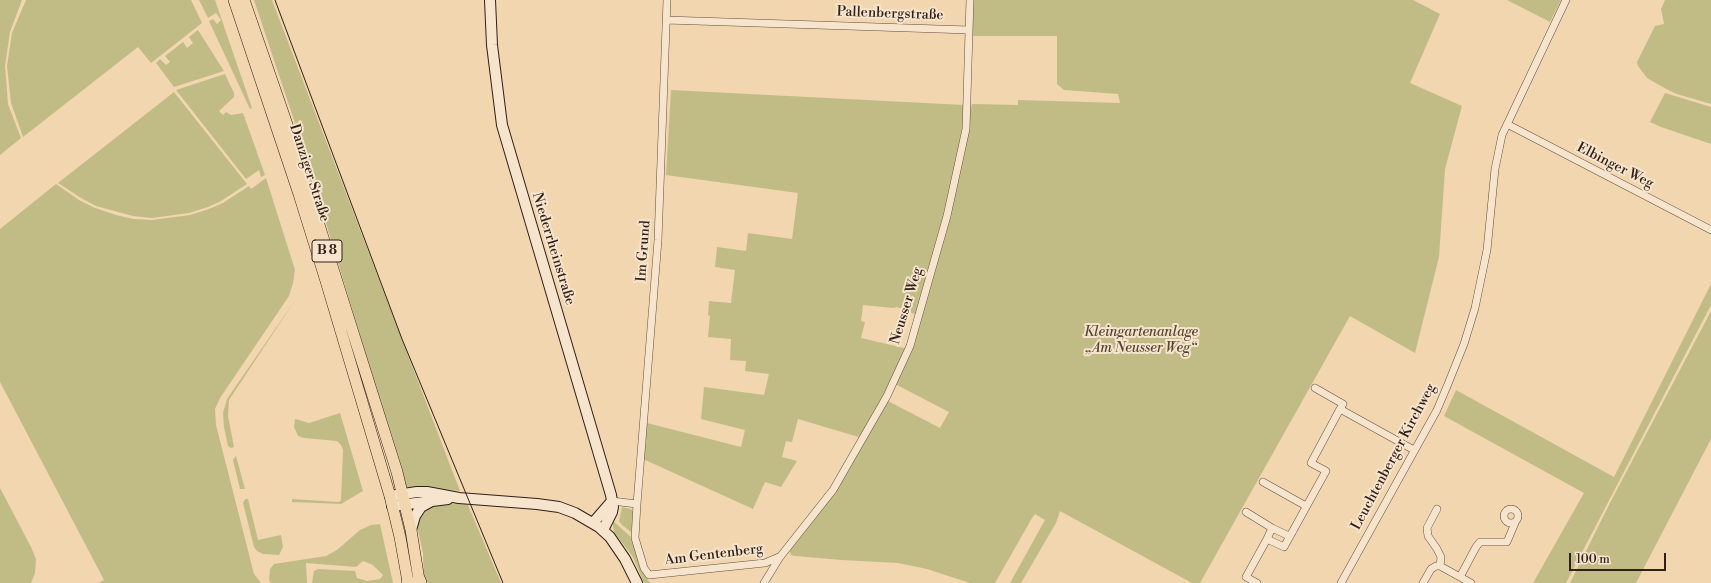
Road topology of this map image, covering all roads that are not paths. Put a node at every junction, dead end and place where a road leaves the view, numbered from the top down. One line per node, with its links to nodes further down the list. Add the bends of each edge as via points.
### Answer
1 (234, 0): 17 (main road, Danziger Straße / B 8, via 308,223)
2 (244, 0): 15 (main road, Danziger Straße / B 8, via 291,136)
3 (490, 0): 19 (street, Niederrheinstraße, via 492,45 502,125)
4 (667, 0): 7 (street, Im Grund)
5 (970, 0): 8 (street, Neusser Weg)
6 (1566, 0): 9 (street, Leuchtenberger Kirchweg)
7 (666, 20): 8 (street, Pallenbergstraße); 20 (street, Im Grund, via 658,240)
8 (969, 30): 31 (street, Neusser Weg, via 966,129 947,216 910,346 886,396 833,490)
9 (1507, 124): 10 (street, Elbinger Weg); 13 (street, Leuchtenberger Kirchweg, via 1499,146 1495,169 1487,250 1464,344 1442,401)
10 (1711, 230)
11 (1315, 388): 12 (street, via 1343,404)
12 (1340, 409): 13 (street); 21 (street, via 1311,463 1326,471)
13 (1414, 450): 38 (street, Leuchtenberger Kirchweg)
14 (1263, 482): 21 (street)
15 (404, 498): 16 (street, via 427,492); 17 (street); 18 (street); 27 (main road, Danziger Straße / B 8)
16 (459, 498): 18 (street); 24 (street, via 517,501 558,507)
17 (391, 501): 35 (main road, Danziger Straße / B 8)
18 (432, 501): 27 (street, via 421,507)
19 (612, 501): 20 (street); 24 (street); 28 (street, Niederrheinstraße, via 612,512)
20 (637, 504): 31 (street, Am Gentenberg, via 635,538 644,568 651,576 764,563)
21 (1306, 506): 29 (street)
22 (1437, 509): 32 (street, via 1427,528 1428,536 1441,557)
23 (1246, 512): 26 (street)
24 (593, 523): 28 (street)
25 (1515, 523): 33 (street, via 1506,542 1480,542)
26 (1272, 528): 29 (street); 30 (street)
27 (411, 530): 35 (main road, Danziger Straße / B 8)
28 (603, 530): 34 (street, via 620,551)
29 (1289, 536): 30 (street, via 1284,547)
30 (1267, 539): 37 (street, via 1246,577)
31 (780, 557): 36 (street, Neusser Weg)
32 (1440, 566): 33 (street); 39 (street, via 1431,568)
33 (1460, 577): 40 (street)
34 (634, 580)
35 (414, 582)
36 (764, 583)
37 (1257, 583)
38 (1341, 583)
39 (1423, 583)
40 (1472, 583)

